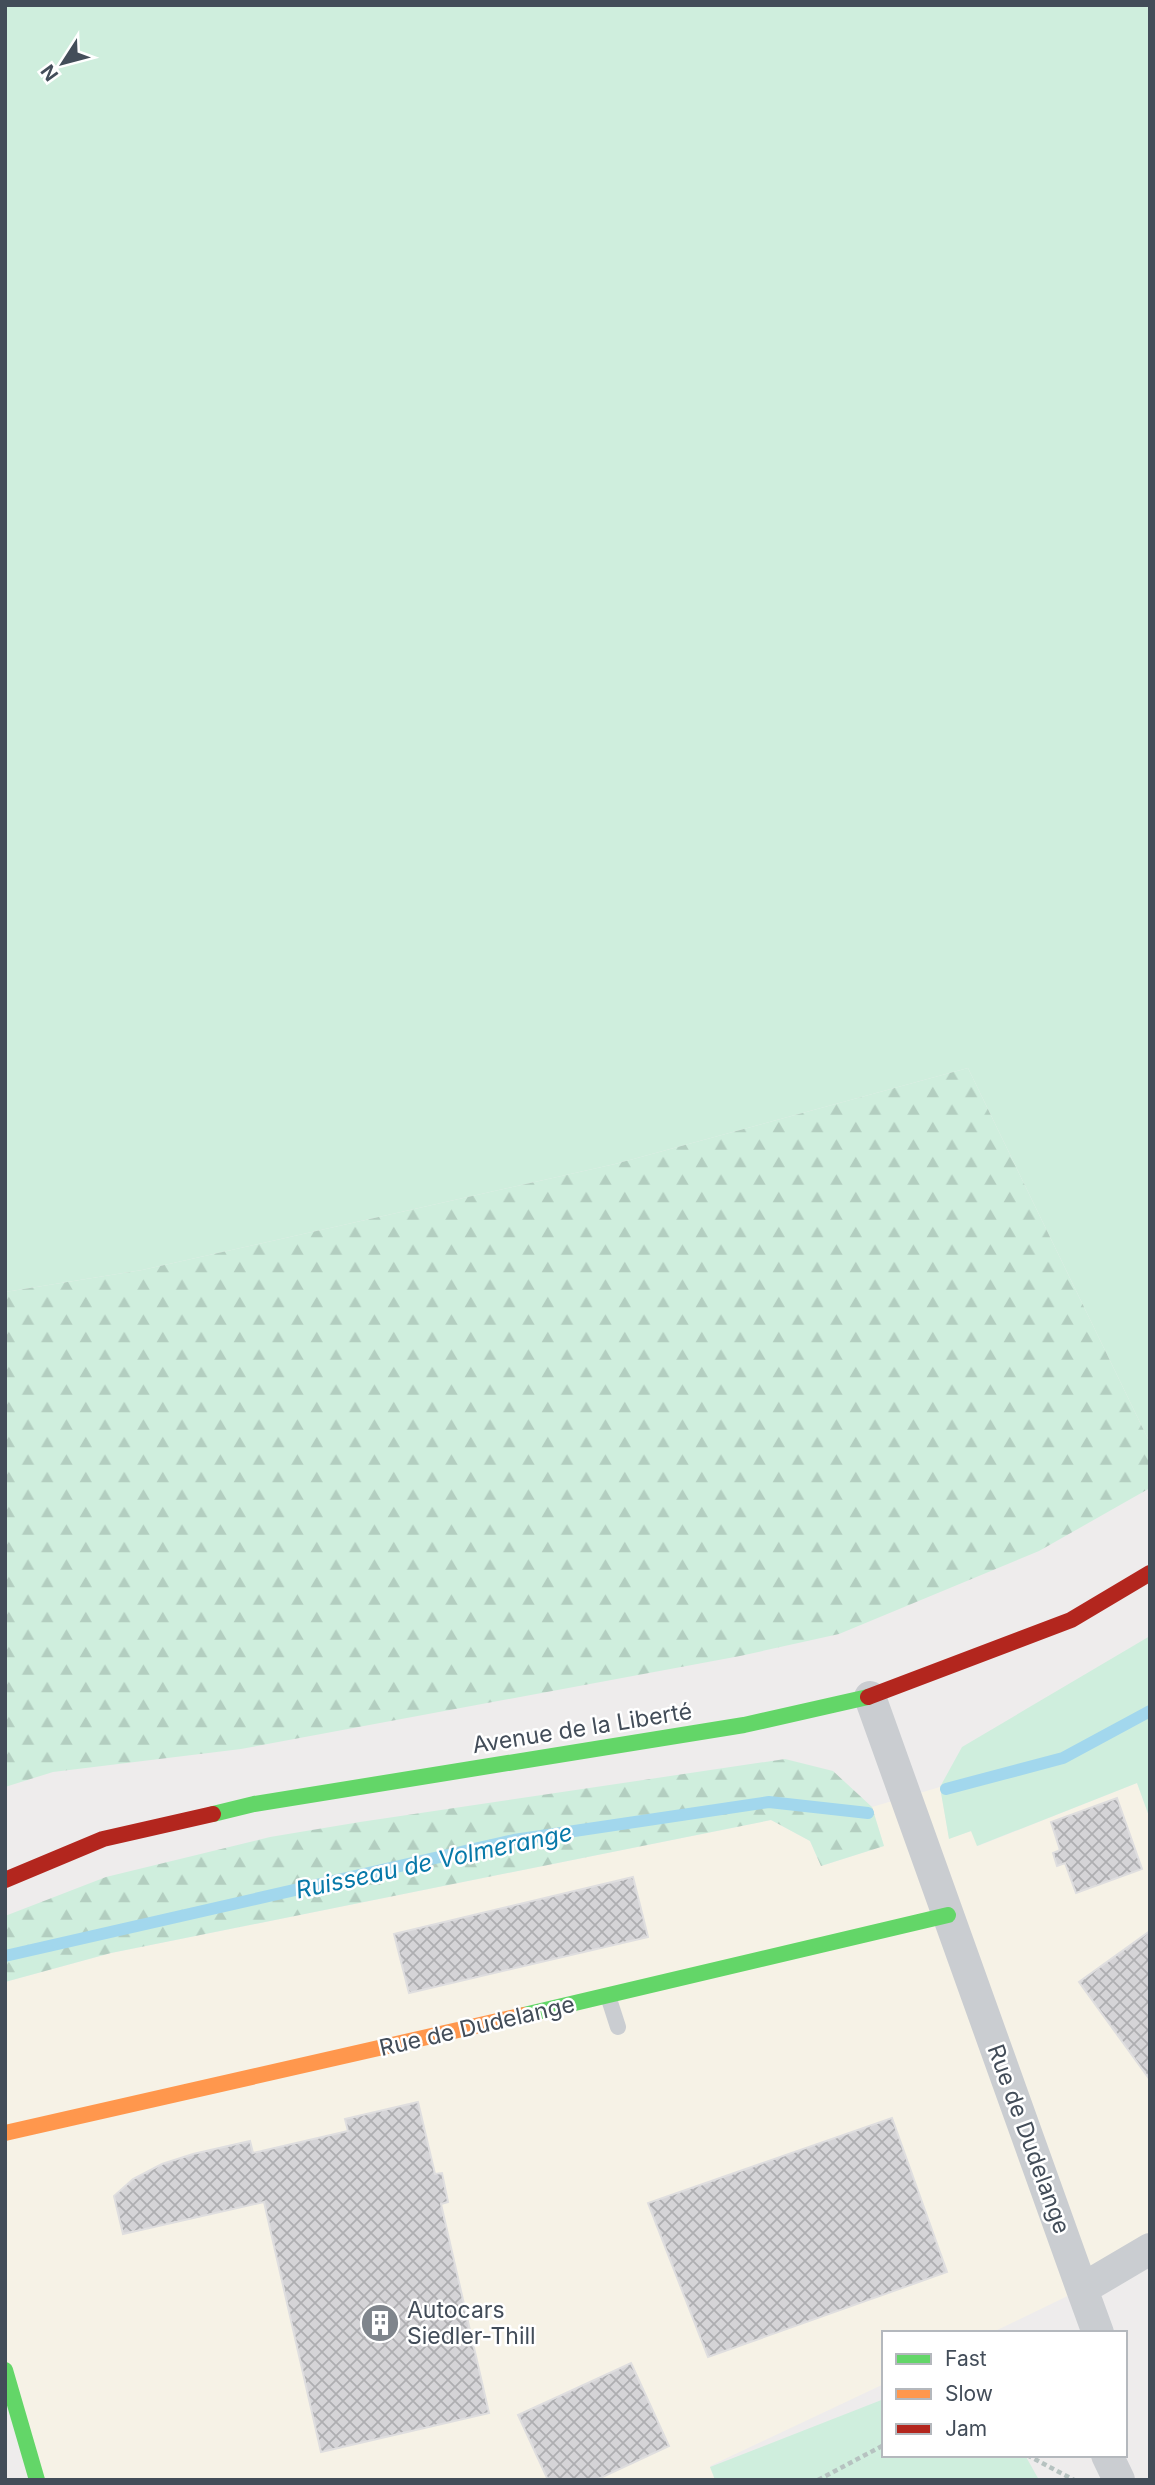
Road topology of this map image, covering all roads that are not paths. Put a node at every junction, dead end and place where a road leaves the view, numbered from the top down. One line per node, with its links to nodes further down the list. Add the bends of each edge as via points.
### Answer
1 (1150, 1573): 2 (main road, Avenue de la Liberté, via 1072,1620)
2 (870, 1697): 3 (main road, Avenue de la Liberté, via 744,1725 254,1804 103,1839); 4 (street, Rue de Dudelange)
3 (5, 1880)
4 (948, 1915): 5 (main road, Rue de Dudelange); 9 (street, Rue de Dudelange)
5 (608, 1996): 6 (lane); 7 (main road, Rue de Dudelange)
6 (618, 2027)
7 (5, 2133)
8 (1150, 2249): 9 (street)
9 (1082, 2289): 10 (street, Rue de Dudelange)
10 (1097, 2331)
11 (5, 2370): 13 (main road)
12 (1108, 2457): 14 (street)
13 (37, 2480)
14 (1119, 2480)

